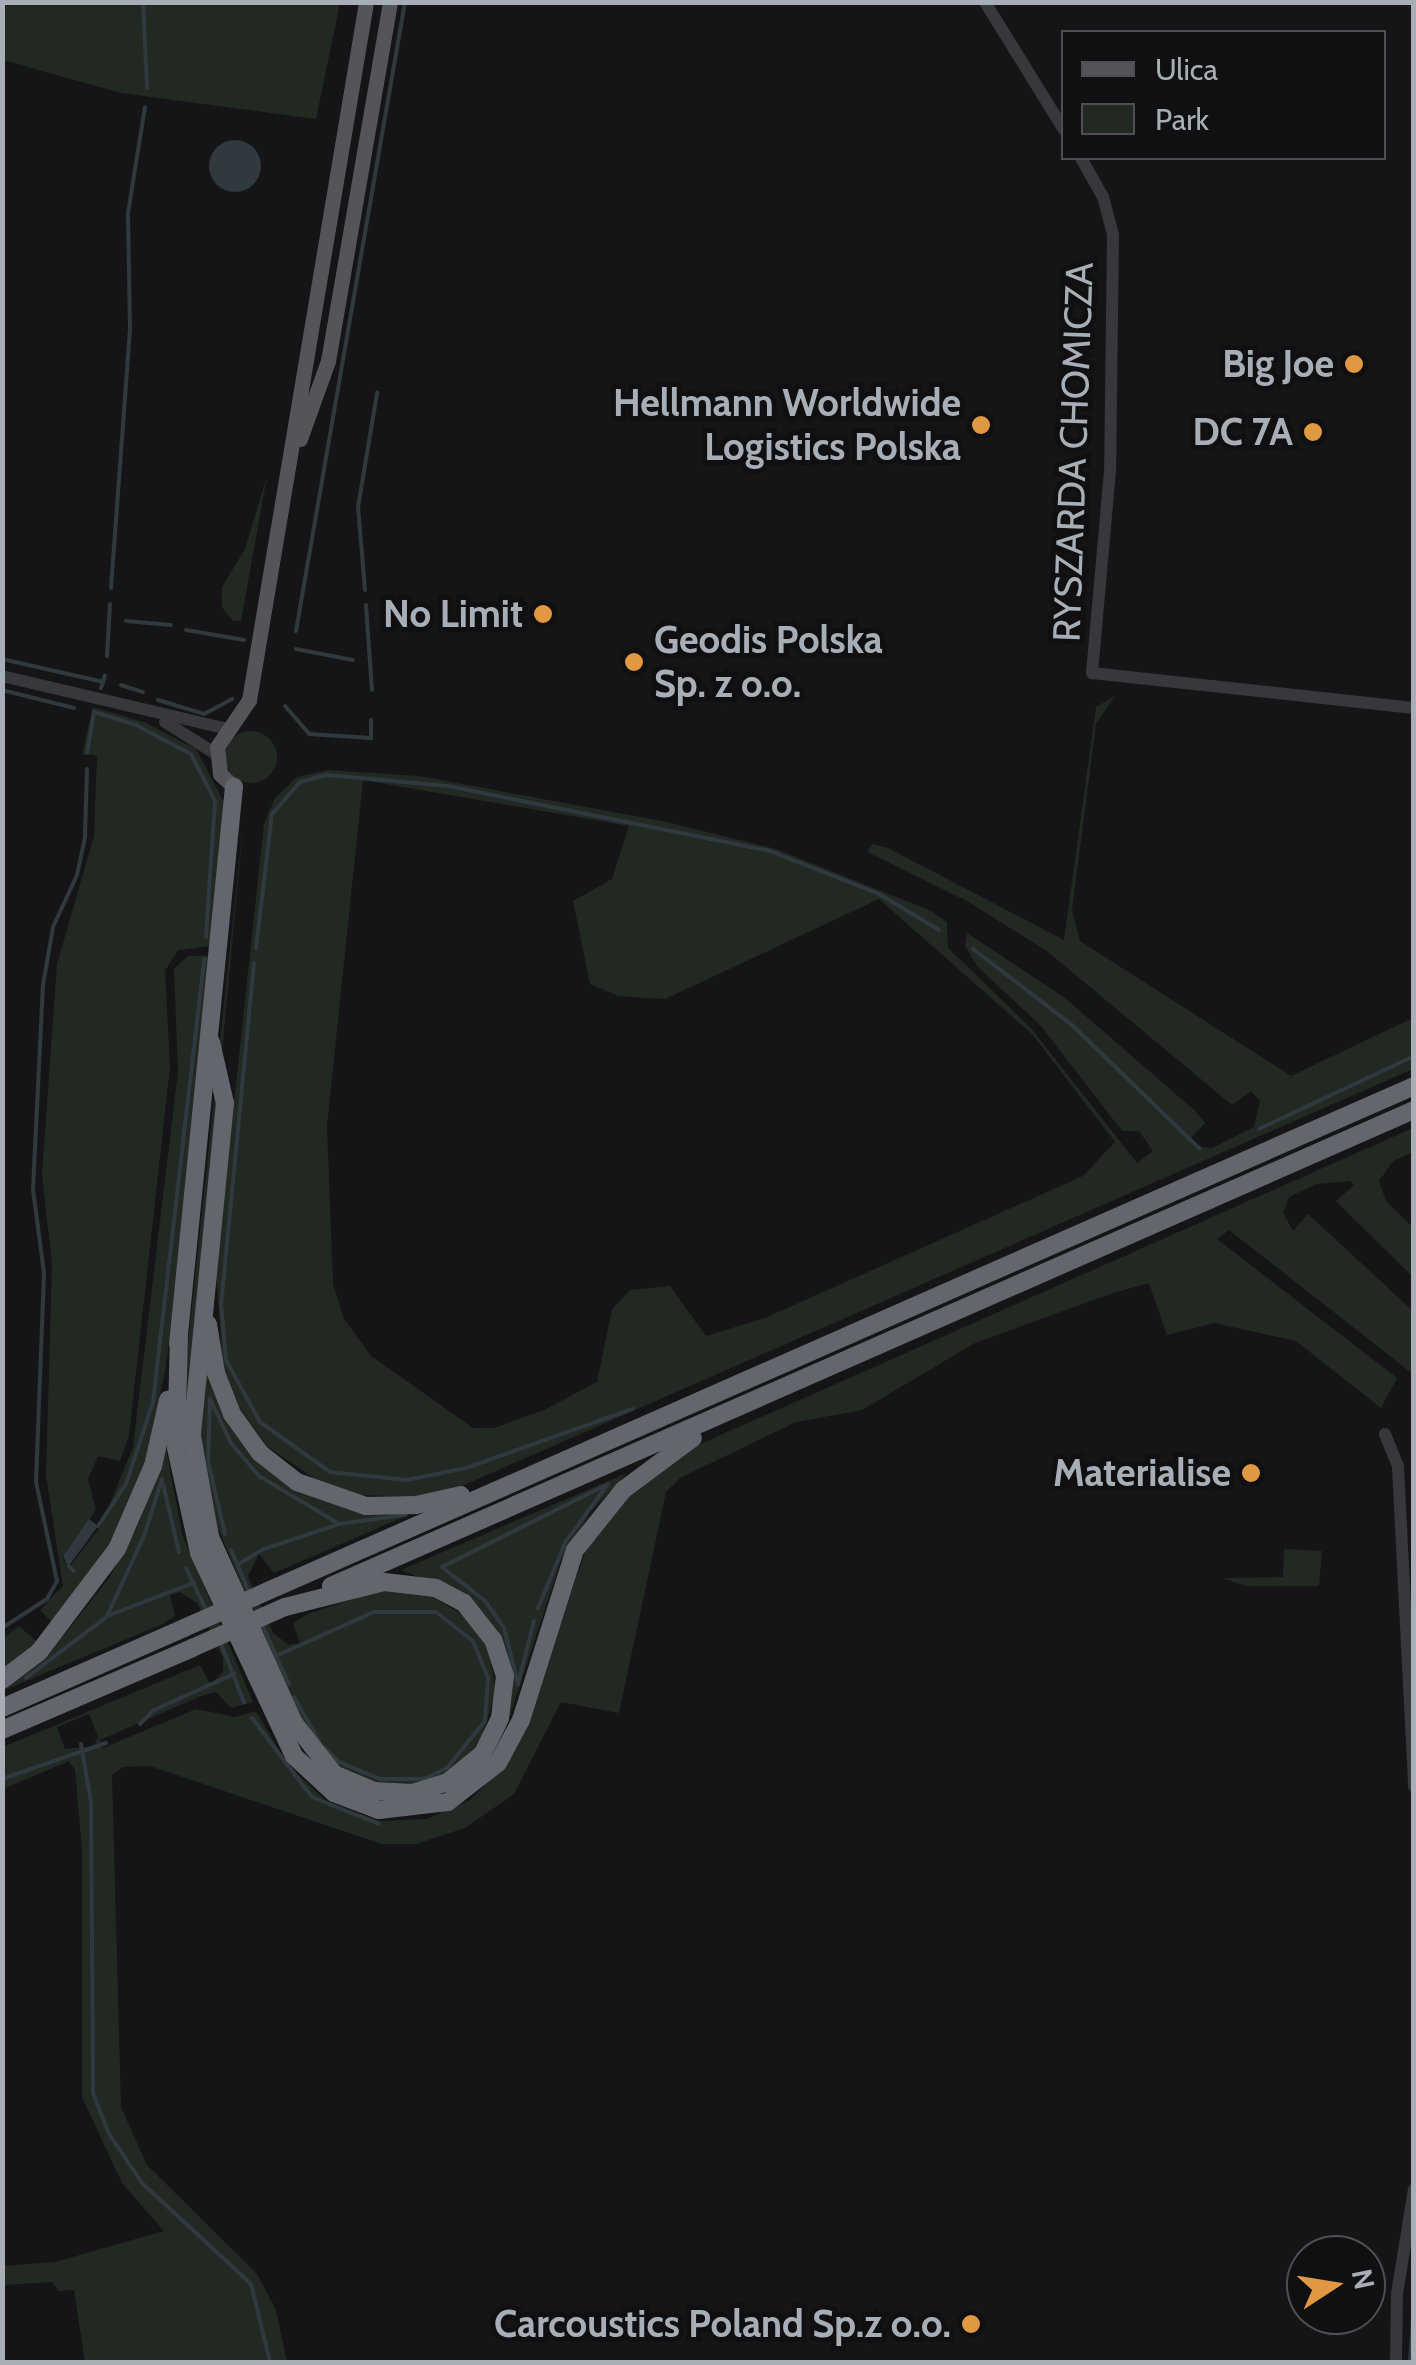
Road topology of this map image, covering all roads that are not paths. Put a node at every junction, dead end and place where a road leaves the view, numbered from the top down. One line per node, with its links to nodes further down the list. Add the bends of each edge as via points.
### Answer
1 (366, 2): 6 (main road)
2 (390, 2): 6 (main road, via 328,361)
3 (985, 2): 4 (street)
4 (1061, 125)
5 (1082, 160): 8 (street, RYSZARDA CHOMICZA, via 1103,197 1112,234 1110,472 1092,673)
6 (288, 476): 10 (main road, via 249,700)
7 (2, 676): 9 (street)
8 (1414, 708)
9 (159, 718): 10 (street); 11 (street)
10 (228, 729): 11 (main road)
11 (216, 754): 12 (main road, via 220,774)
12 (234, 787): 13 (highway)
13 (210, 1042): 16 (highway, via 225,1103); 17 (highway)
14 (1414, 1086): 19 (highway)
15 (1414, 1110): 18 (highway)
16 (208, 1266): 19 (highway, via 209,1340 222,1394 260,1453 318,1492 366,1506 428,1503); 21 (highway, via 192,1407 198,1490 222,1566 294,1723 334,1774 386,1793 436,1788 483,1753 500,1718 504,1676 493,1640 464,1603 420,1584 384,1582)
17 (180, 1335): 18 (highway, via 176,1448 199,1552 294,1756 334,1793 379,1810 436,1806 484,1778 521,1720 564,1571 589,1530 646,1470); 22 (highway, via 154,1466 122,1540 39,1652)
18 (740, 1408): 21 (highway)
19 (629, 1430): 23 (highway, bridge)
20 (1385, 1434): 25 (street, via 1398,1467)
21 (286, 1607): 24 (highway, bridge)
22 (2, 1680)
23 (2, 1708)
24 (2, 1730)
25 (1414, 1788)
26 (1414, 2189): 27 (street, via 1397,2294)
27 (1396, 2362)

